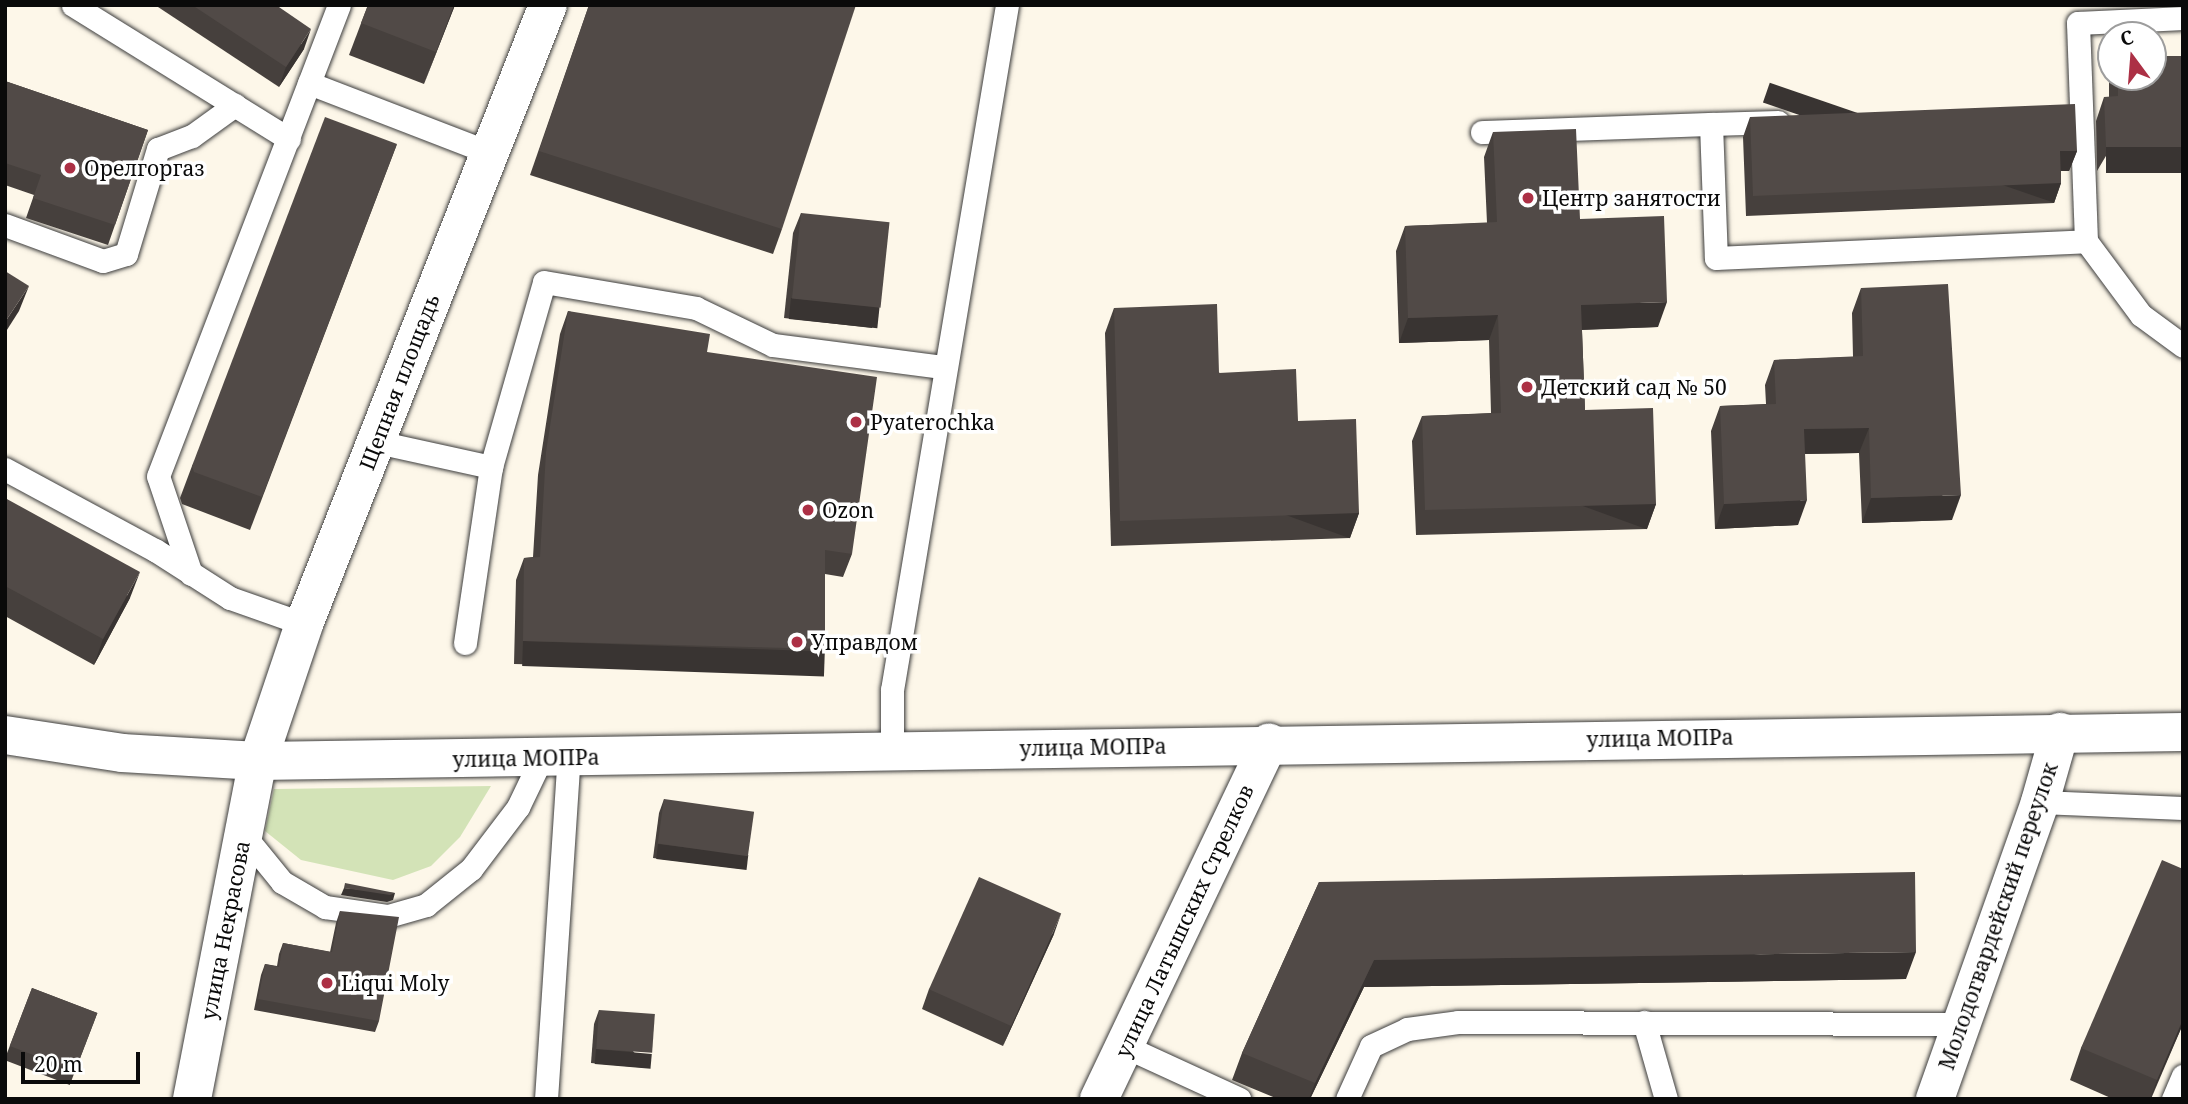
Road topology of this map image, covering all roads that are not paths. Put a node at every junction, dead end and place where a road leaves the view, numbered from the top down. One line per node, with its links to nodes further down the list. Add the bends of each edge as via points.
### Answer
1 (73, 5): 7 (lane)
2 (339, 5): 6 (lane)
3 (548, 5): 12 (street, Щепная площадь)
4 (1007, 5): 16 (lane)
5 (2183, 18): 14 (lane, via 2078,23 2071,110)
6 (309, 83): 11 (lane); 12 (lane)
7 (235, 105): 11 (lane); 13 (lane, via 192,136 158,149 126,254 103,261)
8 (1806, 121): 9 (lane)
9 (1711, 124): 10 (lane); 14 (lane, via 1716,258)
10 (1482, 132)
11 (289, 139): 20 (lane, via 158,476)
12 (488, 152): 17 (street, Щепная площадь)
13 (5, 225)
14 (2086, 242): 15 (lane, via 2141,315)
15 (2183, 346)
16 (943, 367): 18 (lane, via 773,345 696,309 544,282); 27 (lane, via 892,690)
17 (377, 442): 18 (lane); 21 (street, Щепная площадь)
18 (491, 467): 22 (lane)
19 (5, 469): 20 (lane)
20 (191, 574): 21 (lane, via 230,598)
21 (304, 624): 29 (street, Щепная площадь)
22 (465, 643)
23 (2060, 732): 24 (street, улица МОПРа); 26 (street, улица МОПРа); 30 (street, Молодогвардейский переулок)
24 (2183, 732)
25 (5, 735): 29 (street, улица МОПРа, via 122,753)
26 (1269, 743): 27 (street, улица МОПРа); 35 (street, улица Латышских Стрелков)
27 (892, 751): 28 (street, улица МОПРа)
28 (555, 758): 29 (street, улица МОПРа); 32 (lane, via 471,869 426,905 388,916 324,907 282,882); 38 (lane)
29 (258, 761): 32 (street, улица Некрасова)
30 (2040, 802): 31 (lane); 34 (street, Молодогвардейский переулок)
31 (2183, 808)
32 (243, 834): 37 (street, улица Некрасова)
33 (1644, 1022): 34 (lane); 41 (lane, via 1458,1022 1406,1029 1371,1046); 42 (lane)
34 (1963, 1024): 43 (street, Молодогвардейский переулок)
35 (1124, 1046): 39 (street, улица Латышских Стрелков); 40 (lane)
36 (2183, 1076): 44 (lane)
37 (192, 1099)
38 (546, 1099)
39 (1099, 1099)
40 (1239, 1099)
41 (1347, 1099)
42 (1666, 1099)
43 (1935, 1099)
44 (2173, 1099)

